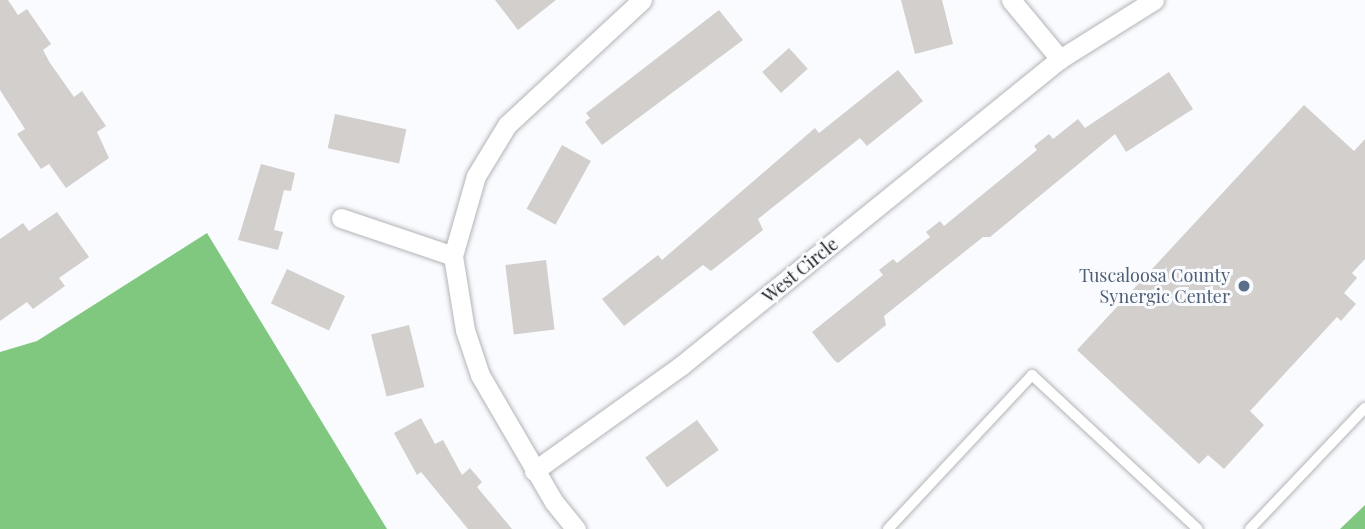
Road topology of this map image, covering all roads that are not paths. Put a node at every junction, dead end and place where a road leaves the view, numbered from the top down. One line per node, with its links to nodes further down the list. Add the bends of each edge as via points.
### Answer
1 (642, 0): 6 (street, via 507,125 476,176)
2 (1011, 0): 4 (street)
3 (1154, 0): 4 (street, West Circle)
4 (1060, 59): 8 (street, West Circle, via 682,365)
5 (341, 218): 6 (street)
6 (453, 256): 8 (street, via 465,330 480,375)
7 (1365, 408): 12 (lane)
8 (534, 471): 9 (street)
9 (576, 529)
10 (888, 529): 11 (lane, via 1032,375)
11 (1198, 529)
12 (1250, 529)

